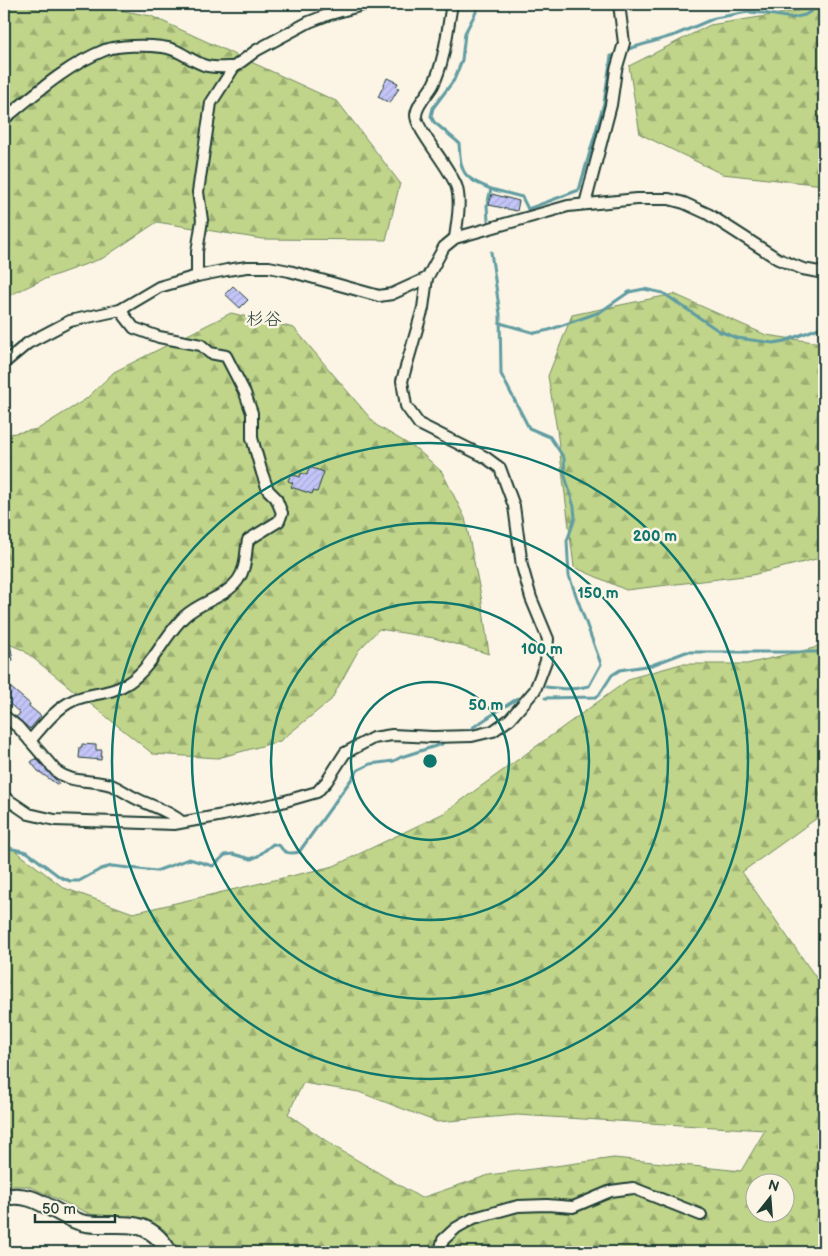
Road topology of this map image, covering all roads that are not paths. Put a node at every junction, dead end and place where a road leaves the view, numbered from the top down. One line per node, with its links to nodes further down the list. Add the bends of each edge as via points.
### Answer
1 (366, 4): 4 (street, via 309,22 257,50)
2 (452, 4): 7 (street, via 438,75 416,116 457,189)
3 (619, 4): 6 (street, via 624,43)
4 (234, 67): 5 (street, via 208,66 174,49 162,47 107,50 57,76); 9 (street, via 211,103 198,192 202,220)
5 (4, 119)
6 (585, 204): 7 (street); 8 (street, via 637,199 669,199 684,203 708,214 778,259 803,269)
7 (455, 238): 10 (street, via 444,247)
8 (824, 272)
9 (197, 276): 10 (street, via 248,267 269,267 379,296 392,294); 11 (street, via 159,287)
10 (427, 278): 16 (street, via 423,308 402,382 406,406 419,424 485,457 500,468 514,506 522,566 548,639 546,661 535,690 510,719 493,731 472,736 392,735 374,738 345,753 317,792 258,808)
11 (120, 310): 12 (street, via 70,321 28,343); 14 (street, via 134,328 226,356 252,413 252,438 265,482 282,513 279,521 248,540 246,564 238,580 226,592 186,614 145,667 129,682 110,692 75,700 61,707)
12 (4, 363)
13 (4, 716): 14 (street)
14 (30, 741): 16 (street, via 62,776 110,785 172,813)
15 (4, 797): 16 (street, via 28,814 42,818 82,822)
16 (182, 822)
17 (4, 1198): 19 (main road, via 29,1197 84,1223 137,1226 152,1232)
18 (700, 1215): 20 (street, via 633,1188 611,1191 573,1207 518,1206 474,1218 443,1240)
19 (169, 1252)
20 (440, 1252)

